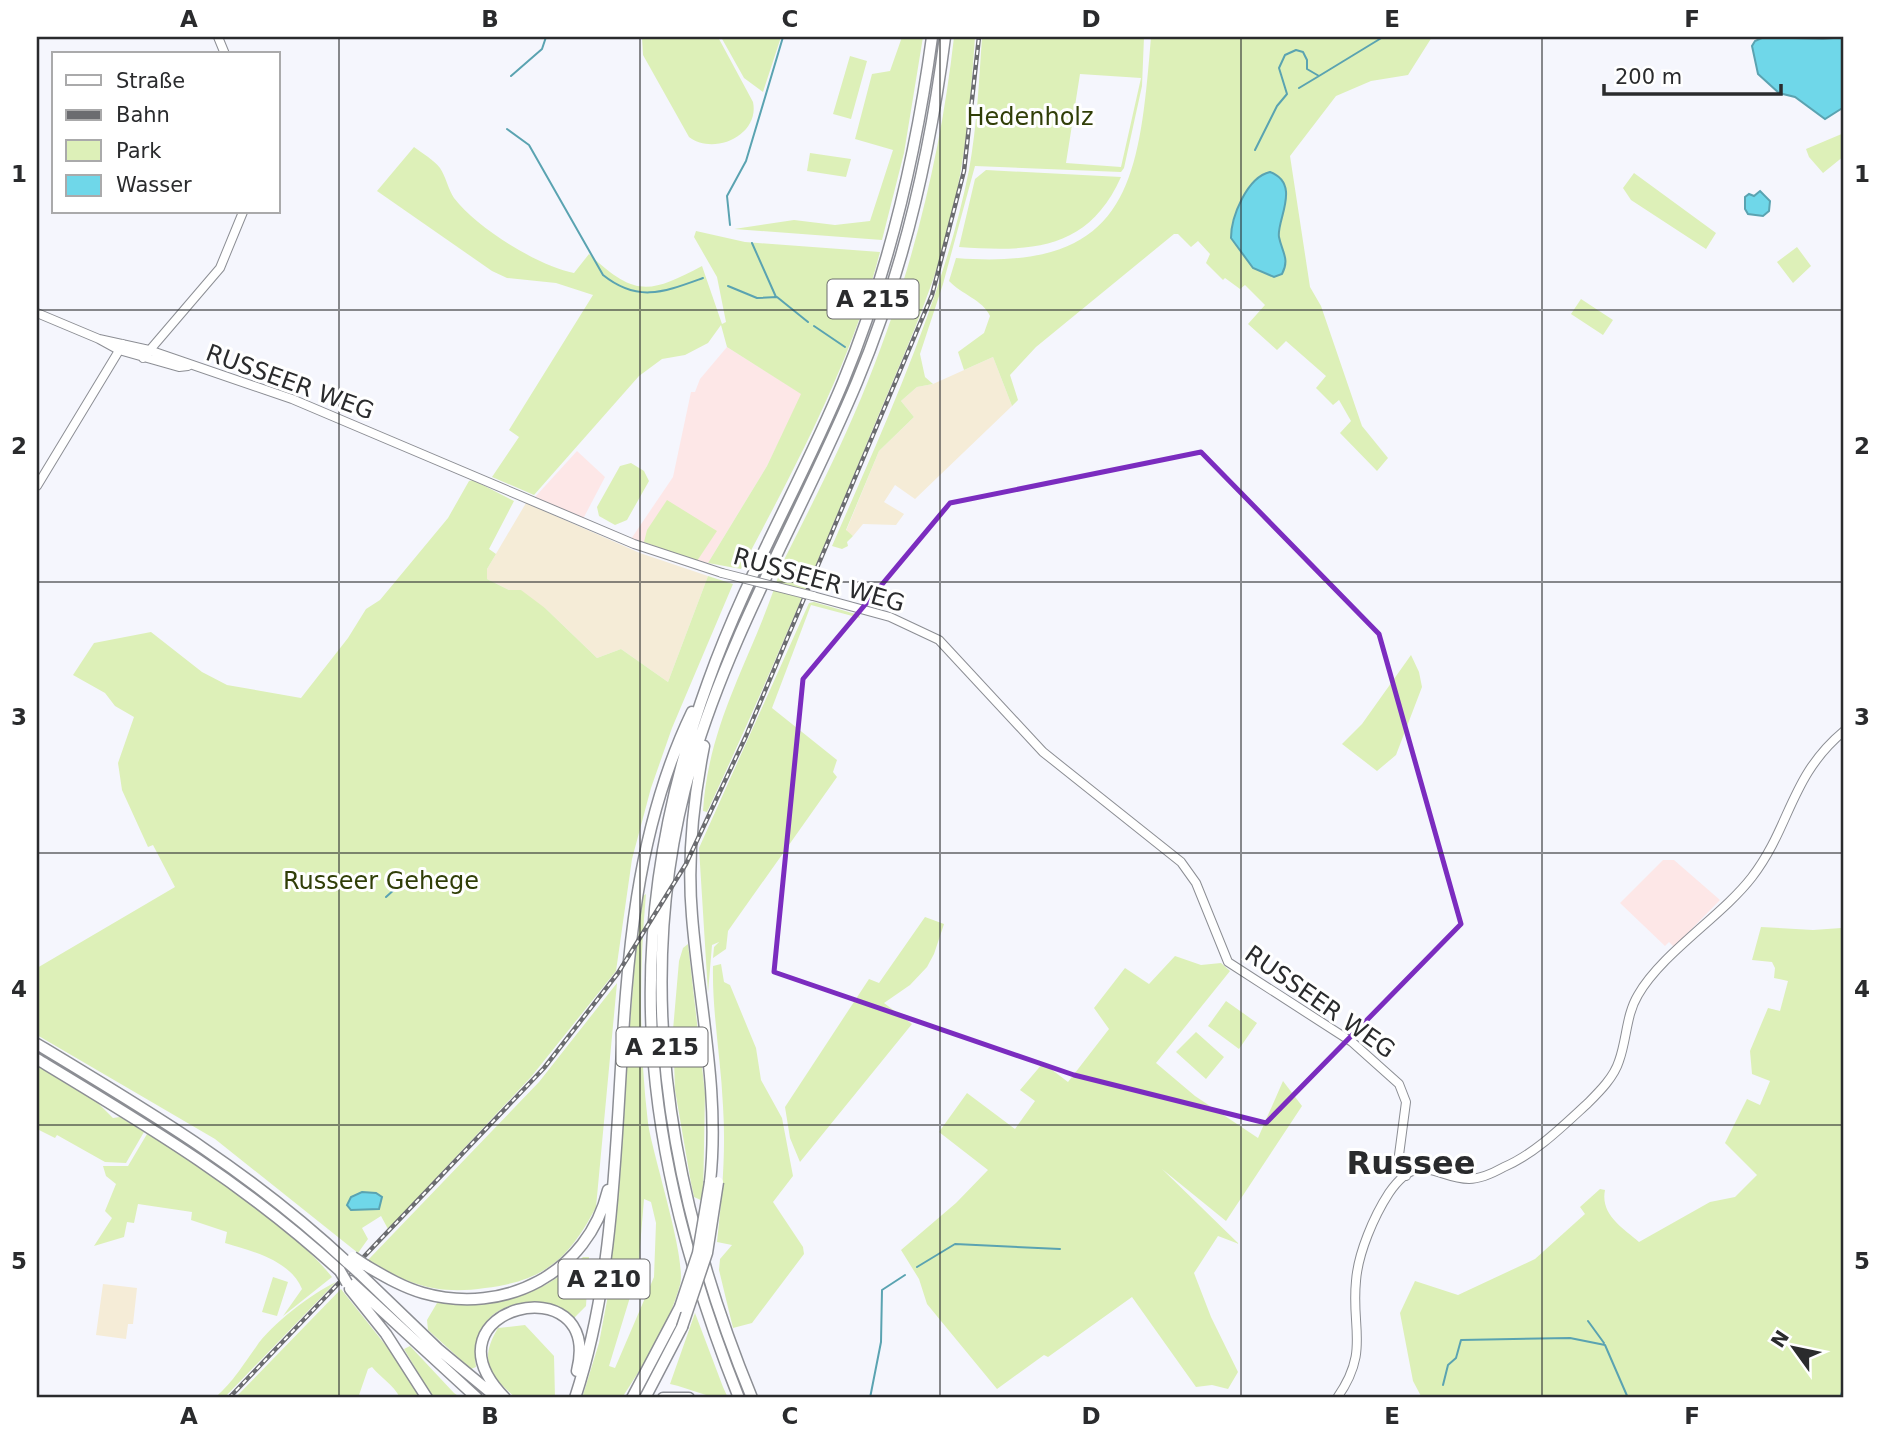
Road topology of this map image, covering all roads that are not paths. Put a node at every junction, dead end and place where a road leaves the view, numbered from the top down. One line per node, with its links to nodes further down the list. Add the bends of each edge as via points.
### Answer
1 (932, 37): 8 (highway, A 215, via 908,179 871,308 832,408)
2 (945, 37): 9 (highway, A 215, via 921,180 880,321)
3 (242, 214): 6 (street, via 220,268)
4 (37, 313): 5 (street)
5 (121, 347): 6 (street, RUSSEER WEG); 7 (street)
6 (146, 354): 14 (street, RUSSEER WEG, bridge, via 249,383 323,411 634,544 722,573 890,617 939,640 1043,752 1181,863 1196,883 1228,962 1352,1042 1399,1084 1406,1102 1399,1155)
7 (37, 486)
8 (709, 679): 13 (highway, A 210, via 663,785 637,889 625,990); 27 (highway, A 215, via 677,782 659,867 649,1019 657,1114 677,1216)
9 (718, 690): 15 (highway, via 699,770 691,868 711,1099 718,1126); 28 (highway, A 215, via 692,765 671,859 661,953 662,1037 674,1142 691,1222 719,1316)
10 (1844, 731): 14 (street, via 1795,790 1769,853 1750,879 1639,993 1619,1061 1589,1102 1507,1167 1473,1179 1432,1169)
11 (37, 1044): 16 (highway, via 206,1147 264,1189)
12 (37, 1059): 16 (highway, via 219,1171)
13 (616, 1157): 17 (highway, via 590,1237 566,1265 534,1285 496,1297 447,1298); 22 (highway, A 210, via 602,1290)
14 (1406, 1176): 29 (street, via 1387,1197 1357,1272 1357,1350)
15 (714, 1182): 23 (highway, A 210, bridge, via 680,1307); 24 (highway, bridge, via 707,1253 682,1327)
16 (347, 1264): 17 (highway, bridge)
17 (355, 1275): 18 (highway); 19 (highway); 20 (highway)
18 (427, 1398)
19 (477, 1398)
20 (498, 1398)
21 (505, 1398): 22 (highway, via 484,1371 483,1346 495,1321 527,1306 554,1311 574,1331 580,1351)
22 (573, 1398)
23 (632, 1398)
24 (645, 1398)
25 (663, 1398): 26 (highway)
26 (689, 1398)
27 (739, 1398)
28 (752, 1398)
29 (1337, 1398)

